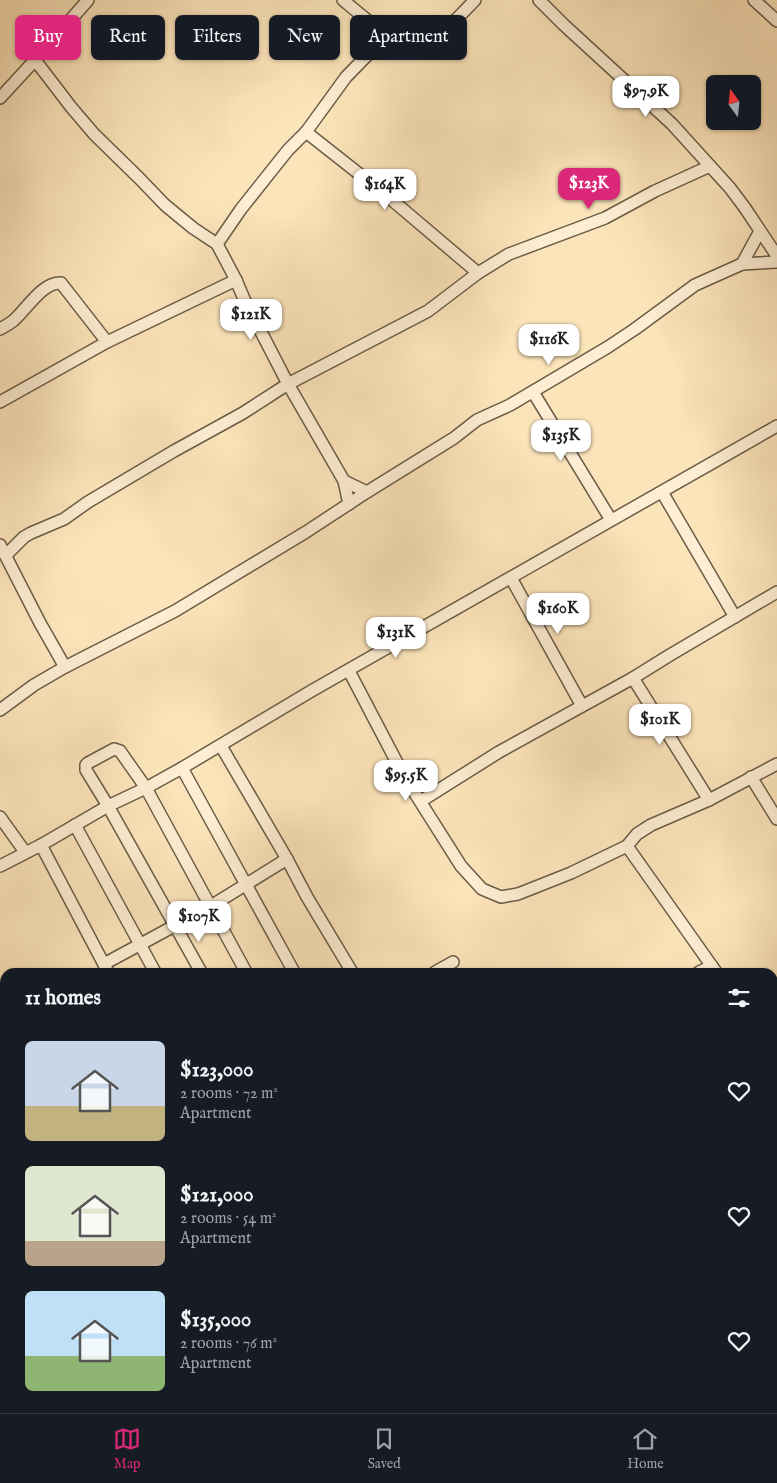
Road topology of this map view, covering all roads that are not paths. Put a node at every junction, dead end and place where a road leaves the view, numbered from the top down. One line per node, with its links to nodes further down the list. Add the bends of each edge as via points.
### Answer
1 (88, 0): 6 (street)
2 (343, 0): 7 (street)
3 (475, 0): 8 (street)
4 (539, 0): 14 (street, via 672,124)
5 (754, 0): 9 (street)
6 (75, 15)
7 (362, 15)
8 (460, 15)
9 (777, 21)
10 (35, 60): 12 (street); 16 (street, via 94,134 165,205)
11 (363, 60): 13 (street, via 346,77)
12 (0, 98)
13 (306, 132): 16 (street, via 241,209); 20 (street)
14 (710, 166): 15 (street); 20 (street, via 605,218 509,254)
15 (760, 231): 17 (street); 19 (street)
16 (217, 244): 21 (street)
17 (777, 256)
18 (777, 262): 19 (street)
19 (742, 264): 25 (street, via 695,285 635,329)
20 (478, 273): 24 (street, via 428,311)
21 (236, 280): 23 (street); 24 (street)
22 (0, 330): 23 (street, via 13,322 48,285 61,283)
23 (107, 342): 26 (street)
24 (288, 384): 28 (street); 33 (street, via 64,519)
25 (533, 392): 29 (street, via 477,420); 32 (street)
26 (0, 402)
27 (777, 426): 30 (street)
28 (344, 481): 29 (street); 31 (street)
29 (367, 492): 31 (street)
30 (662, 492): 32 (street); 36 (street)
31 (348, 504): 37 (street, via 175,611)
32 (611, 520): 34 (street)
33 (3, 550): 37 (street)
34 (511, 578): 38 (street); 40 (street)
35 (777, 592): 36 (street)
36 (735, 617): 39 (street)
37 (66, 667): 41 (street)
38 (349, 671): 42 (street); 48 (street, via 404,776)
39 (633, 678): 40 (street); 47 (street)
40 (582, 706): 48 (street, via 499,752)
41 (0, 710)
42 (220, 746): 44 (street); 56 (street)
43 (777, 764): 45 (street)
44 (182, 768): 46 (street); 58 (street)
45 (751, 777): 47 (street); 51 (street)
46 (146, 788): 49 (street); 49 (street, via 120,751 114,749 86,765); 59 (street)
47 (709, 800): 54 (street, via 651,825)
48 (421, 801): 54 (street, via 461,866 482,889 501,897 518,894)
49 (108, 806): 52 (street); 60 (street)
50 (0, 817): 55 (street)
51 (777, 819)
52 (75, 825): 53 (street); 61 (street)
53 (41, 845): 55 (street); 63 (street)
54 (626, 846): 70 (street)
55 (24, 852): 57 (street)
56 (287, 858): 58 (street); 68 (street)
57 (0, 866)
58 (245, 885): 59 (street); 67 (street)
59 (211, 906): 60 (street); 66 (street)
60 (175, 926): 61 (street); 65 (street)
61 (140, 945): 63 (street); 64 (street)
62 (453, 962): 69 (street)
63 (106, 968)
64 (153, 968)
65 (199, 968)
66 (244, 968)
67 (292, 968)
68 (350, 968)
69 (442, 968)
70 (713, 968)

